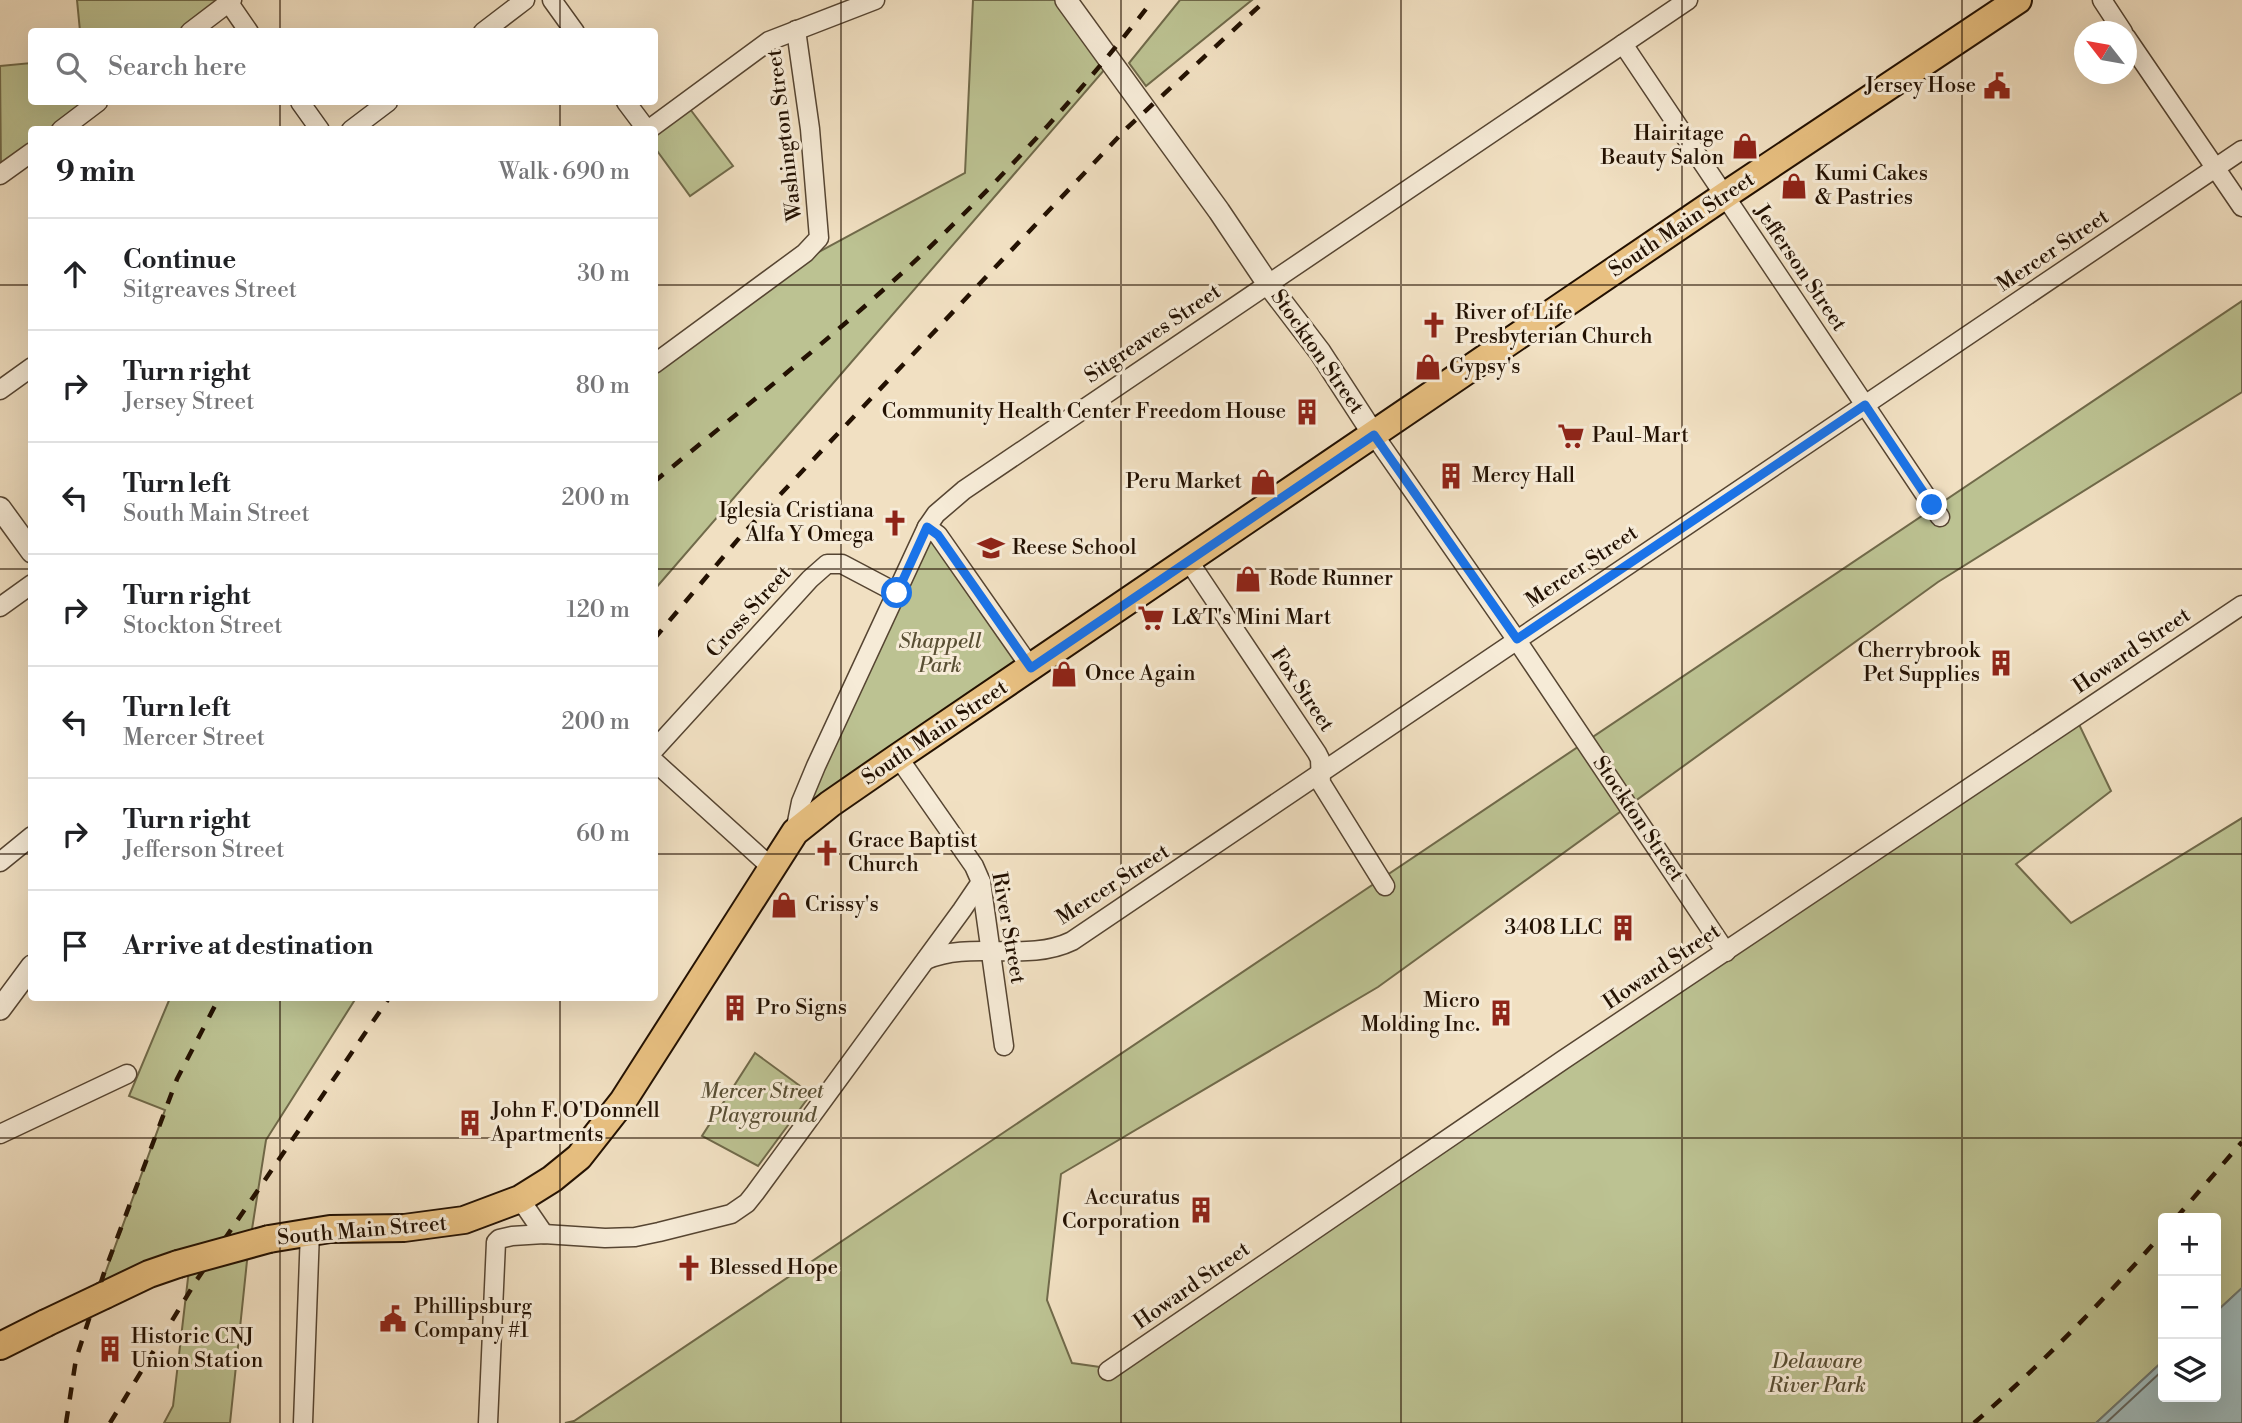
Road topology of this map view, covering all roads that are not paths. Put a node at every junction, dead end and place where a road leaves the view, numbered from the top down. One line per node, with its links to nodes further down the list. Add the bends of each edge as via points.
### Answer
1 (525, 0): 12 (street)
2 (552, 0): 13 (street)
3 (875, 0): 14 (street)
4 (1066, 0): 32 (street, Stockton Street)
5 (1688, 0): 15 (street, Sitgreaves Street)
6 (2018, 0): 30 (main road, South Main Street)
7 (2102, 0): 9 (street)
8 (230, 1): 10 (street); 11 (street)
9 (2116, 21)
10 (195, 28)
11 (247, 28)
12 (488, 28)
13 (572, 28)
14 (796, 30): 25 (street, via 760,46); 33 (street, Washington Street, via 810,129 818,238 805,253)
15 (1623, 44): 30 (street, Jefferson Street); 32 (street, Sitgreaves Street)
16 (2137, 53): 29 (street)
17 (94, 105): 21 (street)
18 (302, 105): 22 (street)
19 (384, 105): 23 (street)
20 (628, 105): 24 (street)
21 (66, 126)
22 (317, 126)
23 (356, 126)
24 (645, 126)
25 (653, 126)
26 (2242, 150): 29 (street, Mercer Street)
27 (28, 154): 28 (street)
28 (1, 168)
29 (2216, 168): 31 (street); 36 (street, Mercer Street)
30 (1724, 196): 36 (street, Jefferson Street); 37 (main road, South Main Street)
31 (2242, 207)
32 (1268, 284): 37 (street, Stockton Street); 40 (street, Sitgreaves Street, via 964,490)
33 (658, 362)
34 (28, 369): 35 (street)
35 (0, 390)
36 (1865, 405): 39 (street, Jefferson Street); 47 (street, Mercer Street)
37 (1374, 435): 42 (main road, South Main Street); 47 (street, Stockton Street)
38 (0, 508): 41 (street)
39 (1940, 517)
40 (927, 527): 44 (street, Sitgreaves Street); 48 (street, via 938,535)
41 (28, 546)
42 (1188, 560): 48 (main road, South Main Street); 52 (street, Fox Street, via 1317,753)
43 (28, 587): 46 (street)
44 (897, 593): 49 (street, Cross Street, via 842,564 827,564); 53 (street, Sitgreaves Street, via 816,766)
45 (2242, 605): 60 (street, Howard Street)
46 (0, 607)
47 (1517, 639): 52 (street, Mercer Street); 60 (street, Stockton Street)
48 (1031, 668): 50 (main road, South Main Street)
49 (658, 746)
50 (898, 757): 53 (main road, South Main Street); 57 (street, River Street)
51 (658, 765): 56 (street)
52 (1319, 776): 58 (street, Fox Street); 59 (street, Mercer Street, via 1072,941 1049,949)
53 (795, 832): 56 (main road, South Main Street)
54 (28, 839): 55 (street)
55 (0, 862)
56 (771, 867): 67 (main road, South Main Street, via 623,1101 579,1157)
57 (981, 882): 59 (street, River Street); 61 (street)
58 (1385, 886)
59 (991, 952): 61 (street, Mercer Street, via 952,953); 64 (street, River Street)
60 (1726, 952): 71 (street, Howard Street)
61 (926, 960): 69 (street, via 755,1193 737,1211 635,1237)
62 (28, 971): 63 (street)
63 (0, 1009)
64 (1004, 1046)
65 (127, 1074): 66 (street)
66 (0, 1134)
67 (520, 1199): 68 (main road, South Main Street, via 442,1225); 69 (street)
68 (310, 1231): 70 (main road, South Main Street, bridge, via 149,1273); 72 (street)
69 (544, 1234): 73 (street, via 499,1238 494,1247)
70 (0, 1346)
71 (1108, 1371)
72 (303, 1423)
73 (488, 1423)

